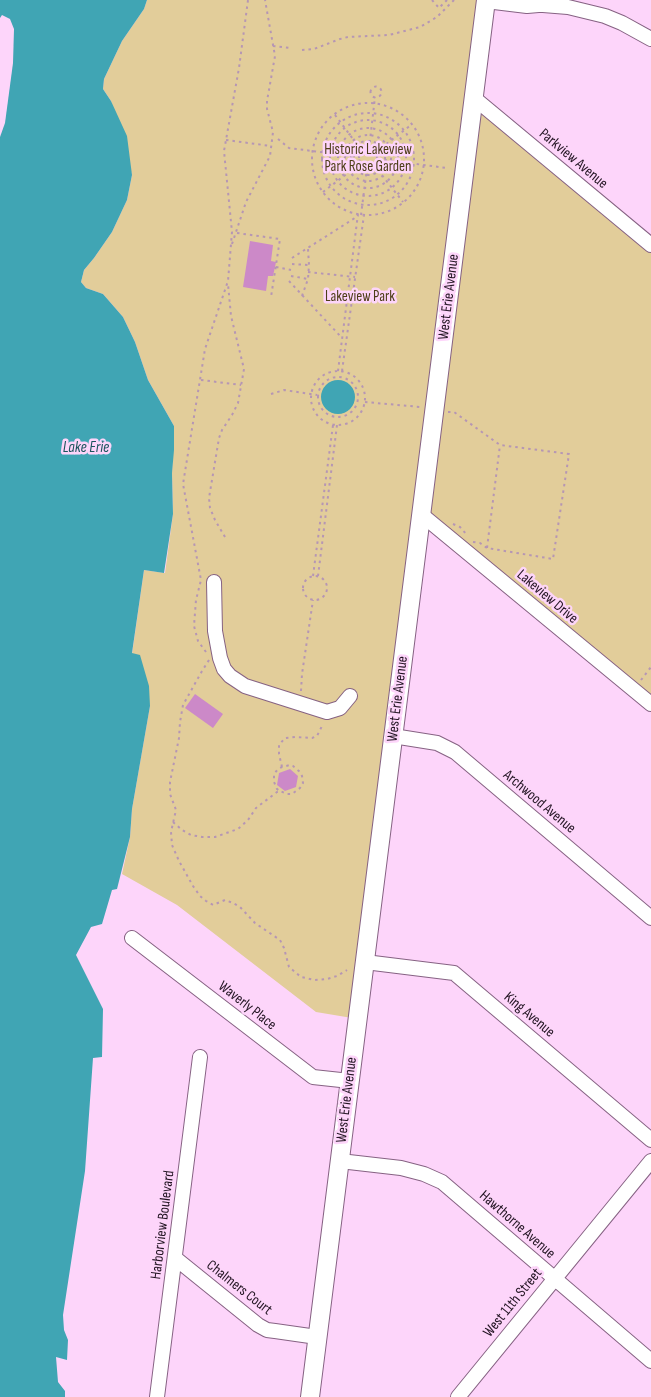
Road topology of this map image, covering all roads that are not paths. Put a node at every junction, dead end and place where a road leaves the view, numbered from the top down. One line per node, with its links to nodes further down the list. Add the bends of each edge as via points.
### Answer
1 (486, 0): 3 (street); 5 (main road, West Erie Avenue)
2 (565, 0): 3 (street)
3 (543, 5): 4 (street, via 604,16)
4 (651, 38)
5 (474, 98): 6 (street, Parkview Avenue); 7 (main road, West Erie Avenue)
6 (651, 245)
7 (422, 514): 10 (street, Lakeview Drive); 11 (main road, West Erie Avenue)
8 (214, 582): 9 (street, via 215,631 220,658 230,676 245,686 327,712 340,708)
9 (350, 696)
10 (651, 704)
11 (394, 736): 12 (street, Archwood Avenue, via 436,743 455,752); 14 (main road, West Erie Avenue)
12 (651, 918)
13 (132, 938): 16 (street, Waverly Place, via 313,1077)
14 (365, 962): 16 (main road, West Erie Avenue); 17 (street, King Avenue, via 454,974)
15 (200, 1057): 20 (street, Harborview Boulevard)
16 (350, 1081): 18 (main road, West Erie Avenue)
17 (651, 1140)
18 (340, 1161): 21 (street, Hawthorne Avenue, via 401,1168 442,1182); 22 (main road, West Erie Avenue)
19 (651, 1161): 21 (street, West 11th Street)
20 (175, 1258): 22 (street, Chalmers Court, via 258,1325 274,1331); 24 (street, Harborview Boulevard)
21 (554, 1279): 23 (street, Hawthorne Avenue); 26 (street, West 11th Street)
22 (317, 1337): 25 (main road, West Erie Avenue)
23 (651, 1361)
24 (157, 1397)
25 (310, 1397)
26 (458, 1397)

